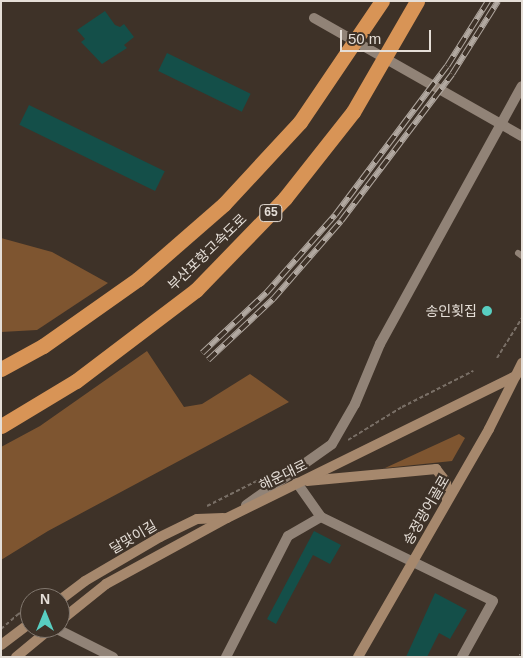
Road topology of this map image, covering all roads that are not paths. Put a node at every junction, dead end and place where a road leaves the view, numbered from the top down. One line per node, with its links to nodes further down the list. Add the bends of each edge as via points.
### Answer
1 (382, 1): 8 (highway, 부산포항고속도로, via 300,122 224,204 138,279 43,346)
2 (417, 1): 10 (highway, 부산포항고속도로 / 65, via 352,112 285,198 196,290 76,381)
3 (314, 18): 5 (street)
4 (522, 86): 5 (street)
5 (501, 125): 6 (street); 14 (street, via 380,344 355,404 332,444)
6 (522, 136)
7 (522, 363): 9 (main road)
8 (1, 369)
9 (516, 376): 11 (main road, 해운대로); 12 (main road, 송정광어골로)
10 (1, 426)
11 (299, 482): 12 (main road, via 436,469 446,482); 13 (street); 14 (main road, 해운대로)
12 (447, 500): 15 (main road, 송정광어골로)
13 (320, 517): 15 (street); 24 (street, via 288,536)
14 (227, 518): 16 (main road, 달맞이길, via 197,519 160,537); 17 (main road, 해운대로, via 106,584)
15 (412, 561): 25 (main road, 송정광어골로); 26 (street, via 493,601)
16 (70, 593)
17 (70, 613)
18 (20, 631): 21 (main road)
19 (70, 636): 23 (street)
20 (39, 638): 22 (main road)
21 (1, 645)
22 (16, 657)
23 (113, 657)
24 (226, 657)
25 (358, 657)
26 (462, 657)

